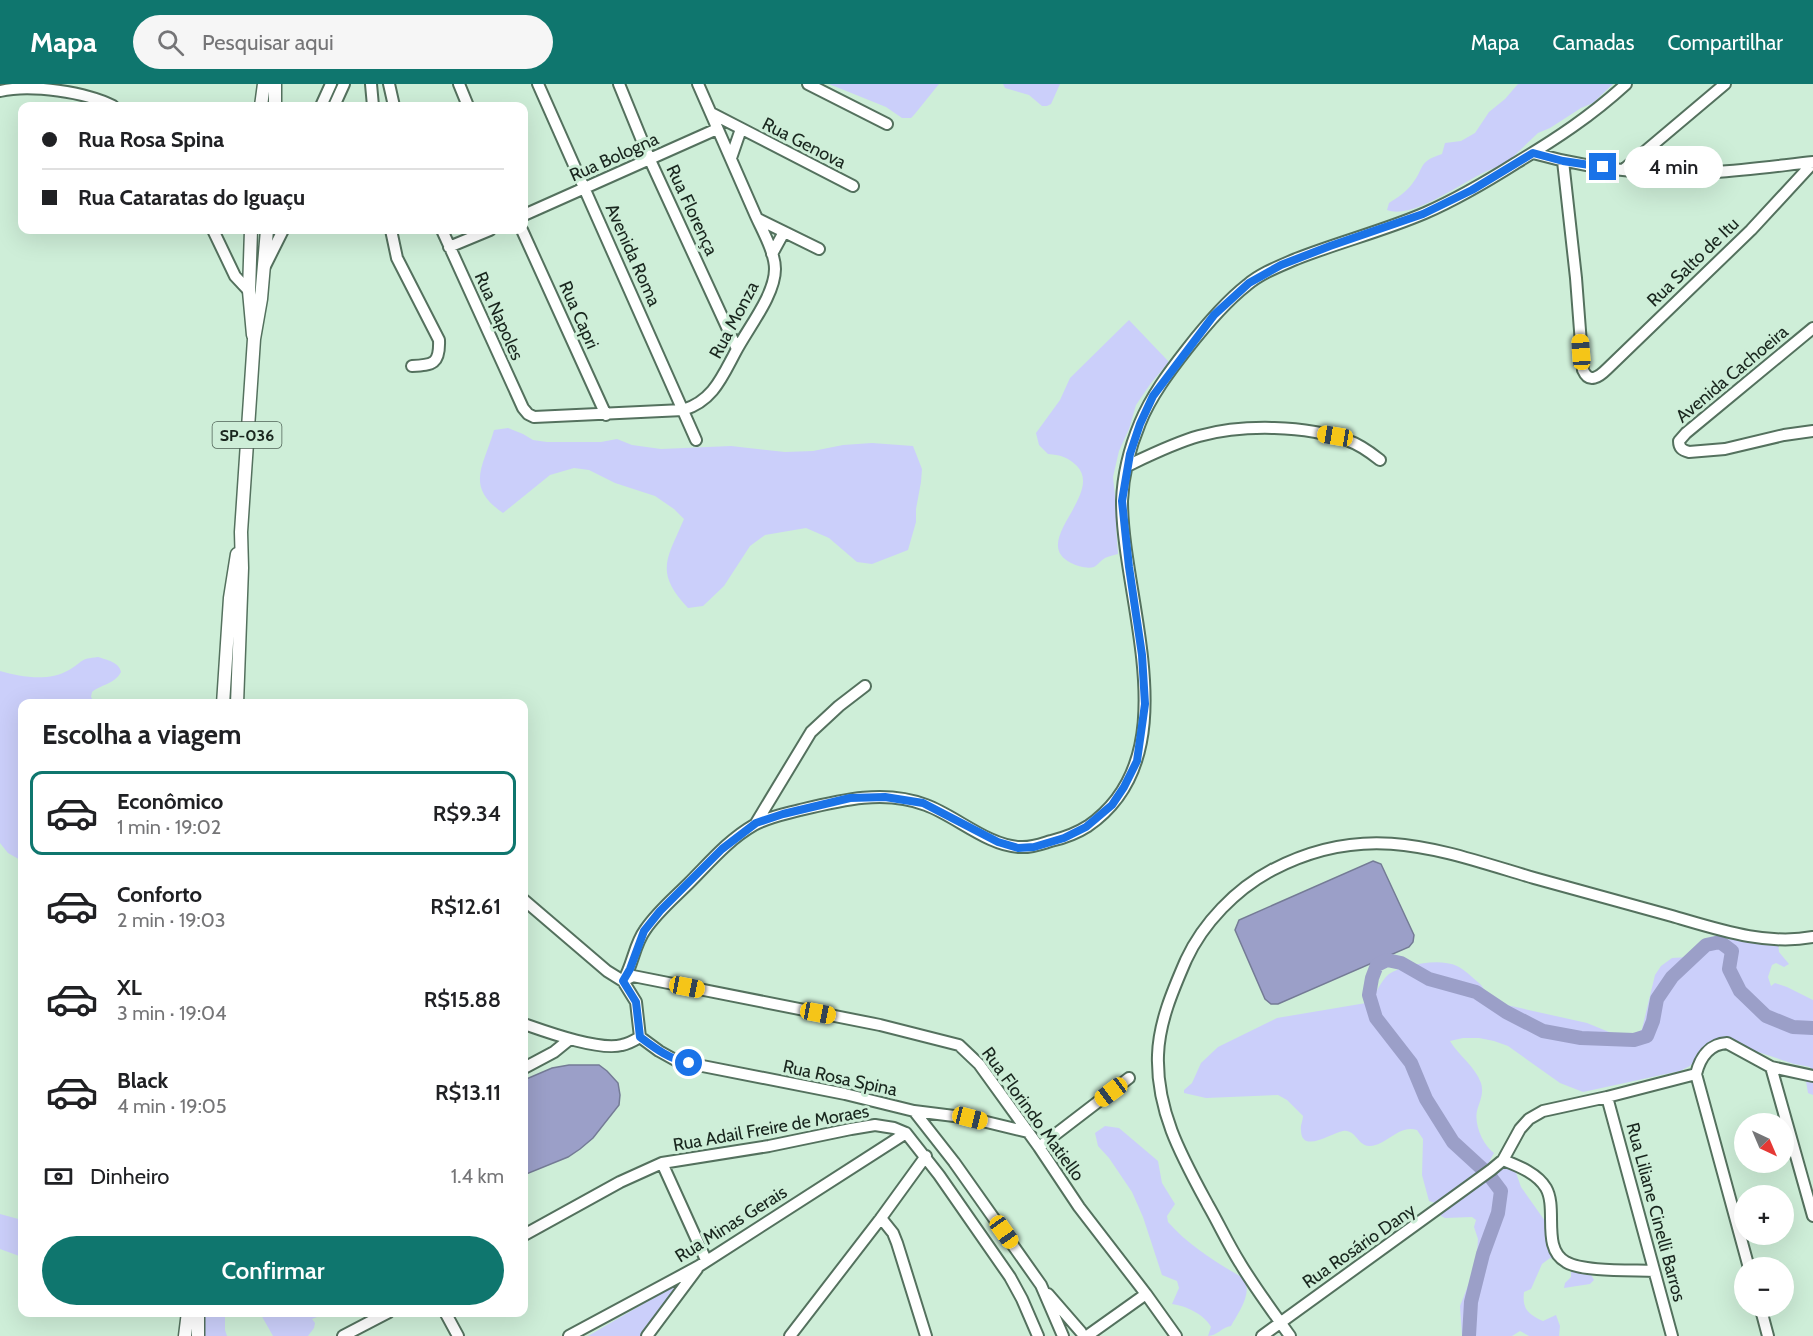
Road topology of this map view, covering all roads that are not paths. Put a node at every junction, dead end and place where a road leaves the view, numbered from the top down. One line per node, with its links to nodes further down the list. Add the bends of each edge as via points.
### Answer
1 (264, 84): 16 (main road)
2 (275, 84): 17 (main road)
3 (331, 84): 18 (street)
4 (344, 84): 19 (street)
5 (371, 84): 20 (street)
6 (389, 84): 21 (street)
7 (459, 84): 22 (street)
8 (538, 84): 34 (street, Avenida Roma)
9 (619, 84): 29 (street, Rua Florença)
10 (698, 84): 23 (street, Rua Monza)
11 (808, 84): 24 (street)
12 (1626, 84): 27 (street, via 1594,113)
13 (1725, 84): 32 (street)
14 (0, 91): 15 (street, via 22,88 70,92)
15 (106, 102)
16 (262, 102)
17 (275, 102)
18 (323, 102)
19 (336, 102)
20 (373, 102)
21 (393, 102)
22 (466, 102)
23 (711, 113): 25 (street, Rua Monza); 26 (street, Rua Genova)
24 (887, 124)
25 (717, 129): 28 (street, Rua Monza); 29 (street, Rua Bologna)
26 (741, 129): 28 (street, Rua Genova); 33 (street, Rua Genova)
27 (1533, 153): 30 (street); 62 (street, via 1423,214 1320,249 1249,283 1214,315 1153,396)
28 (731, 158): 36 (street, Rua Monza)
29 (650, 160): 34 (street, Rua Bologna); 54 (street, Rua Florença)
30 (1563, 161): 31 (street, Rua Salto de Itu, via 1583,370 1591,379 1607,369 1751,230); 32 (street)
31 (1813, 162): 32 (street, via 1723,171)
32 (1623, 170)
33 (853, 186)
34 (585, 188): 35 (street, Rua Bologna); 56 (street, Avenida Roma)
35 (528, 213)
36 (758, 219): 37 (street); 48 (street, Rua Monza)
37 (784, 232): 47 (street); 48 (street)
38 (215, 234): 51 (street, via 235,276)
39 (251, 234): 49 (main road, SP-036)
40 (267, 234): 50 (main road, SP-036)
41 (281, 234): 50 (street)
42 (392, 234): 55 (street, via 397,258 439,340 440,353 436,359 427,365)
43 (444, 234): 46 (street, Rua Napoles)
44 (480, 234): 46 (street)
45 (524, 234): 58 (street, Rua Capri)
46 (449, 247): 57 (street, Rua Napoles)
47 (819, 249)
48 (772, 254): 54 (street, Rua Monza, via 775,268 769,294)
49 (250, 264): 50 (main road); 51 (main road, SP-036)
50 (264, 266): 53 (main road, SP-036)
51 (249, 291): 53 (main road, SP-036)
52 (1813, 328): 59 (street, Avenida Cachoeira, via 1679,441 1680,449 1689,452 1725,449)
53 (254, 339): 63 (main road, SP-036)
54 (737, 349): 56 (street, Rua Monza, via 719,384 694,406)
55 (412, 366)
56 (683, 410): 58 (street, Rua Monza); 60 (street, Avenida Roma)
57 (528, 414): 58 (street, Rua Monza)
58 (606, 415)
59 (1813, 431)
60 (696, 440)
61 (1380, 460): 62 (street, via 1335,436 1257,427 1198,436)
62 (1127, 466): 67 (street, via 1122,501 1145,704 1137,761 1112,805 1071,834 1034,847 1018,848 998,842 923,803 885,797 850,798)
63 (241, 532): 65 (main road, SP-036, via 230,598); 66 (main road, SP-036)
64 (865, 686): 67 (street, via 811,732)
65 (223, 699)
66 (237, 699)
67 (756, 823): 70 (street, via 722,849 660,911 644,931)
68 (528, 903): 70 (street)
69 (1813, 937): 100 (street, via 1771,939 1728,933 1480,861 1388,842 1323,850 1291,860 1255,879 1229,900 1191,951 1164,1018 1158,1052 1159,1084 1165,1114 1189,1171 1239,1263)
70 (623, 981): 72 (street, via 636,1002); 81 (street, Rua Florindo Matiello, via 633,976 951,1041 979,1064)
71 (528, 1025): 73 (street)
72 (640, 1037): 73 (street, via 610,1046); 80 (street, Rua Rosa Spina, via 676,1061)
73 (570, 1039): 74 (street)
74 (528, 1066)
75 (1771, 1067): 76 (street, via 1720,1043 1706,1053); 77 (street); 87 (street)
76 (1696, 1074): 79 (street); 90 (street)
77 (1813, 1076)
78 (1129, 1078): 83 (street)
79 (1607, 1097): 85 (street, via 1543,1111 1520,1129); 92 (street, Rua Liliane Cinelli Barros)
80 (914, 1111): 81 (street, via 970,1118); 93 (street, Rua Rosa Spina)
81 (1028, 1132): 83 (street, Rua Florindo Matiello)
82 (906, 1133): 84 (street); 86 (street, Rua Adail Freire de Moraes, via 875,1125); 91 (street, Rua Minas Gerais)
83 (1039, 1147): 94 (street, Rua Florindo Matiello)
84 (926, 1156): 88 (street); 110 (street, via 1010,1277)
85 (1503, 1160): 92 (street, via 1537,1178 1546,1189 1555,1249 1567,1263); 100 (street, Rua Rosário Dany)
86 (662, 1163): 89 (street, Rua Adail Freire de Moraes); 91 (street)
87 (1813, 1216)
88 (881, 1218): 108 (street); 109 (street, via 897,1243)
89 (528, 1233)
90 (1746, 1257)
91 (702, 1263): 106 (street, Rua Minas Gerais); 107 (street)
92 (1654, 1271): 116 (street, Rua Liliane Cinelli Barros)
93 (1041, 1285): 101 (street); 111 (street, Rua Rosa Spina)
94 (1146, 1294): 101 (street); 113 (street, Rua Florindo Matiello)
95 (188, 1317): 102 (main road)
96 (198, 1317): 103 (main road)
97 (379, 1317): 104 (street)
98 (448, 1317): 105 (street)
99 (1763, 1317): 117 (street)
100 (1280, 1322): 114 (street, Rua Rosário Dany); 115 (street)
101 (1085, 1335): 112 (street, via 1075,1332)
102 (185, 1336)
103 (198, 1336)
104 (343, 1336)
105 (458, 1336)
106 (569, 1336)
107 (647, 1336)
108 (790, 1336)
109 (926, 1336)
110 (1038, 1336)
111 (1064, 1336)
112 (1070, 1336)
113 (1176, 1336)
114 (1262, 1336)
115 (1290, 1336)
116 (1672, 1336)
117 (1768, 1336)

